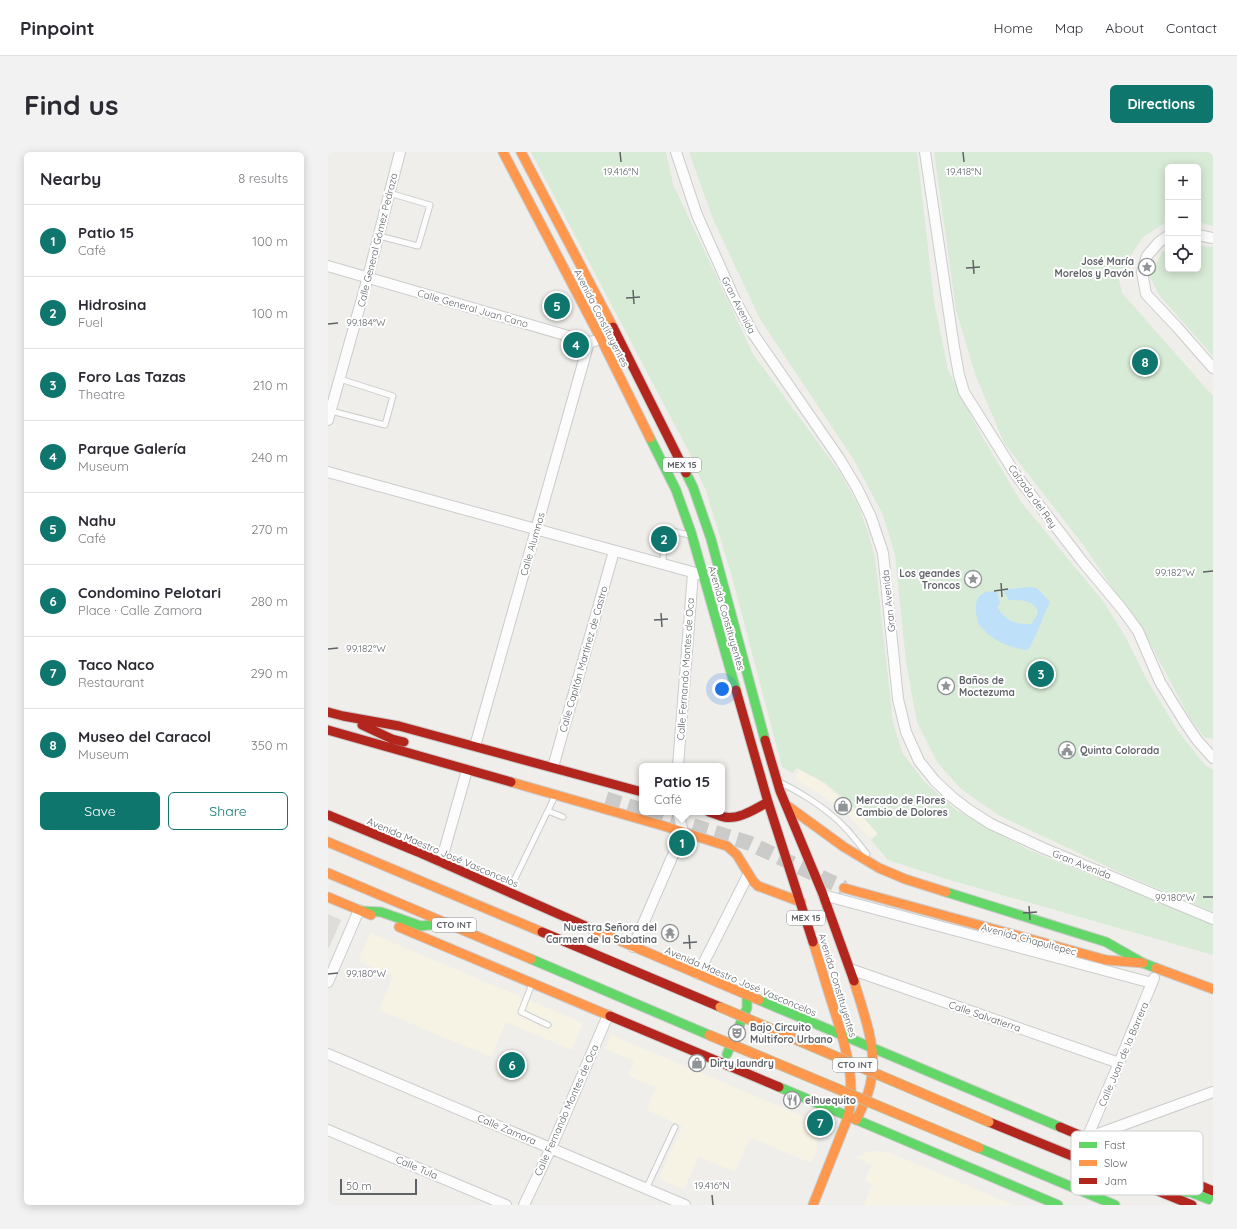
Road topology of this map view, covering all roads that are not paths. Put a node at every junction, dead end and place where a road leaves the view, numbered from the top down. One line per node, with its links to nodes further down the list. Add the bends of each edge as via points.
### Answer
1 (400, 152): 6 (street, Calle General Gómez Pedraza)
2 (503, 152): 14 (main road, Avenida Constituyentes / MEX 15)
3 (521, 152): 13 (main road, Avenida Constituyentes / MEX 15)
4 (676, 152): 63 (street, Gran Avenida, via 697,215 735,300 754,335 858,488 871,517 883,553 898,699 906,732 919,761 952,797 991,824)
5 (925, 152): 33 (street, Calzada del Rey, via 954,347 964,392 1016,475 1138,631 1160,682 1197,740)
6 (389, 193): 8 (street, Calle General Gómez Pedraza); 8 (lane, via 430,205 418,246)
7 (1201, 235): 10 (street)
8 (379, 236): 12 (street, Calle General Gómez Pedraza)
9 (1165, 238): 16 (street, via 1147,256 1142,272 1146,294)
10 (1213, 238)
11 (328, 266): 12 (street, Calle General Juan Cano)
12 (368, 277): 15 (street, Calle General Juan Cano); 17 (street, Calle General Gómez Pedraza)
13 (619, 339): 14 (street, Calle General Juan Cano); 37 (main road, Avenida Constituyentes / MEX 15, via 693,487 711,539)
14 (602, 341): 15 (street, Calle General Juan Cano); 22 (main road, Avenida Constituyentes / MEX 15, via 676,490)
15 (589, 342): 20 (street, Calle Alumnos)
16 (1213, 368)
17 (340, 379): 18 (street, Calle General Gómez Pedraza); 18 (lane, via 393,396 385,424)
18 (329, 416)
19 (328, 472): 20 (street)
20 (536, 530): 24 (street); 32 (street, Calle Alumnos)
21 (667, 534): 22 (lane, via 668,530)
22 (692, 535): 27 (main road, Avenida Constituyentes / MEX 15)
23 (665, 545): 25 (lane)
24 (614, 551): 25 (street); 35 (street, Calle Capitán Martínez de Castro)
25 (662, 564): 26 (street)
26 (692, 573): 27 (street); 34 (street, Calle Fernando Montes de Oca)
27 (703, 575): 41 (main road, Avenida Constituyentes / MEX 15)
28 (328, 712): 29 (main road)
29 (343, 716): 31 (main road, via 392,739); 32 (main road, via 399,726)
30 (328, 730): 36 (main road)
31 (415, 745)
32 (475, 746): 35 (main road)
33 (1213, 758)
34 (678, 763)
35 (553, 767): 38 (main road)
36 (467, 770): 39 (main road); 53 (street)
37 (776, 781): 40 (main road, Avenida Constituyentes / MEX 15); 54 (lane, via 828,812 848,830)
38 (639, 791)
39 (556, 795): 42 (lane); 48 (main road)
40 (783, 801): 54 (main road, via 844,847); 59 (main road, Avenida Constituyentes / MEX 15)
41 (768, 802): 46 (main road, via 735,816); 61 (main road, Avenida Constituyentes / MEX 15)
42 (548, 812): 47 (lane); 58 (lane)
43 (328, 814): 53 (main road, Avenida Maestro José Vasconcelos / CTO INT)
44 (639, 814): 48 (main road)
45 (679, 815): 49 (street)
46 (719, 815)
47 (564, 817)
48 (632, 817): 49 (main road)
49 (683, 832): 56 (main road, via 727,846 738,855); 65 (street)
50 (349, 840): 52 (main road)
51 (328, 842): 52 (main road, CTO INT)
52 (368, 859): 90 (main road, CTO INT, bridge)
53 (440, 862): 58 (main road, Avenida Maestro José Vasconcelos / CTO INT)
54 (879, 868): 66 (main road, via 905,879 1106,942)
55 (328, 873): 64 (main road, CTO INT)
56 (748, 875): 61 (main road, via 758,886); 69 (street)
57 (844, 888): 66 (main road, Avenida Chapultepec, via 1106,960)
58 (508, 892): 65 (main road, Avenida Maestro José Vasconcelos / CTO INT)
59 (824, 895): 67 (main road, Avenida Constituyentes / MEX 15); 72 (street, Avenida Chapultepec)
60 (328, 897): 62 (main road, CTO INT)
61 (801, 902): 77 (main road, Avenida Constituyentes / MEX 15)
62 (360, 910): 64 (main road, via 381,912 421,926); 70 (street); 71 (main road, CTO INT)
63 (1213, 919)
64 (448, 923): 91 (main road, CTO INT, bridge)
65 (633, 947): 69 (main road, Avenida Maestro José Vasconcelos / CTO INT)
66 (1143, 963): 68 (main road, Avenida Chapultepec)
67 (850, 969): 78 (main road, Avenida Constituyentes / MEX 15); 81 (street, Calle Salvatierra)
68 (1157, 969): 72 (street, Calle Juan de la Barrera); 73 (main road, Avenida Chapultepec)
69 (698, 974): 74 (main road, Avenida Maestro José Vasconcelos / CTO INT)
70 (328, 982)
71 (532, 983): 75 (main road, CTO INT); 76 (lane, via 521,1012)
72 (1152, 983): 81 (street, Calle Juan de la Barrera)
73 (1213, 989)
74 (747, 994): 77 (main road, Avenida Maestro José Vasconcelos / CTO INT); 80 (main road, via 747,1008 726,1056)
75 (608, 1015): 80 (main road, CTO INT); 89 (street, Calle Fernando Montes de Oca)
76 (548, 1025)
77 (841, 1035): 78 (main road, Avenida Maestro José Vasconcelos / CTO INT); 83 (main road, Avenida Constituyentes / MEX 15, via 850,1080)
78 (872, 1048): 83 (main road, Avenida Constituyentes, via 873,1063 868,1097); 86 (main road, Avenida Maestro José Vasconcelos / CTO INT)
79 (328, 1054): 89 (street, Calle Zamora)
80 (717, 1062): 83 (main road, CTO INT)
81 (1119, 1063): 87 (street, Calle Juan de la Barrera)
82 (1213, 1092): 88 (street)
83 (852, 1119): 102 (main road); 103 (main road, CTO INT)
84 (675, 1127): 93 (lane)
85 (328, 1130): 99 (street, Calle Tula)
86 (1071, 1131)
87 (1090, 1131)
88 (1106, 1131)
89 (550, 1148): 93 (street, Calle Zamora); 100 (street, Calle Fernando Montes de Oca)
90 (1071, 1156)
91 (1071, 1187)
92 (1203, 1187): 94 (main road, Avenida Maestro José Vasconcelos / CTO INT)
93 (646, 1189): 101 (street, Calle Zamora)
94 (1213, 1191)
95 (1091, 1195): 104 (main road, CTO INT, bridge)
96 (1167, 1195): 105 (main road, CTO INT)
97 (1198, 1195): 98 (main road)
98 (1213, 1201)
99 (506, 1205)
100 (524, 1205)
101 (685, 1205)
102 (813, 1205)
103 (1058, 1205)
104 (1115, 1205)
105 (1192, 1205)

